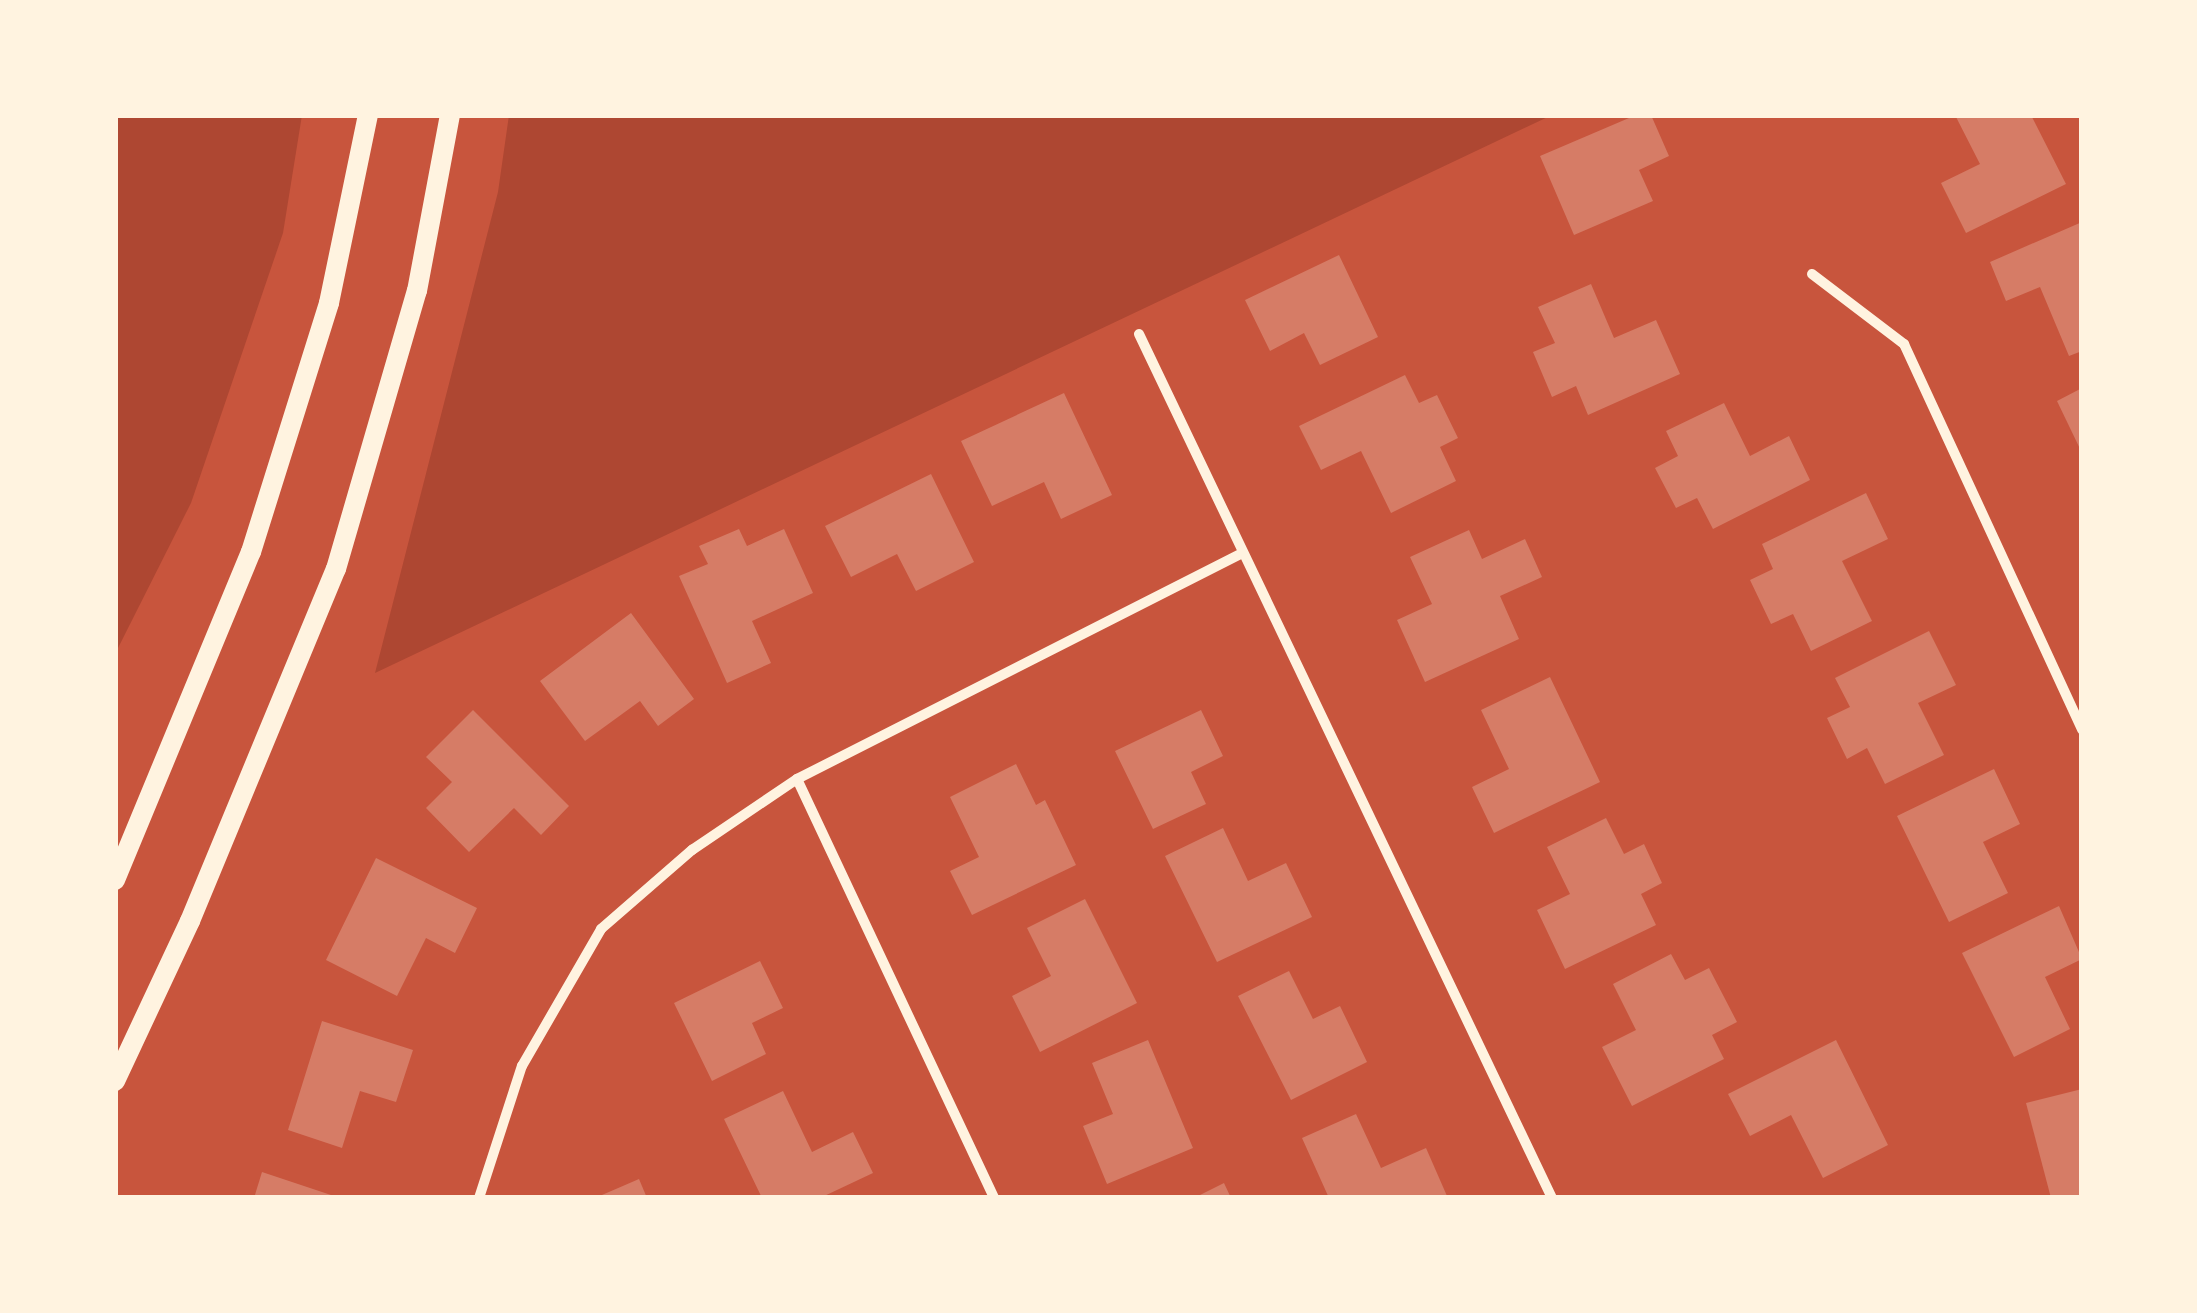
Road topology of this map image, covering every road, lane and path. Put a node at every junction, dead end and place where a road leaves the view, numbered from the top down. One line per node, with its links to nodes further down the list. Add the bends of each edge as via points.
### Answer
1 (368, 115): 8 (main road, via 329,304 251,552)
2 (450, 115): 9 (main road, via 417,291 336,569 190,921)
3 (1812, 274): 6 (street, via 1904,344)
4 (1139, 334): 5 (street)
5 (1243, 553): 7 (street); 12 (street)
6 (2082, 730)
7 (797, 779): 10 (street, via 692,850 601,930 522,1066); 11 (street)
8 (115, 880)
9 (115, 1082)
10 (478, 1198)
11 (994, 1198)
12 (1552, 1198)

